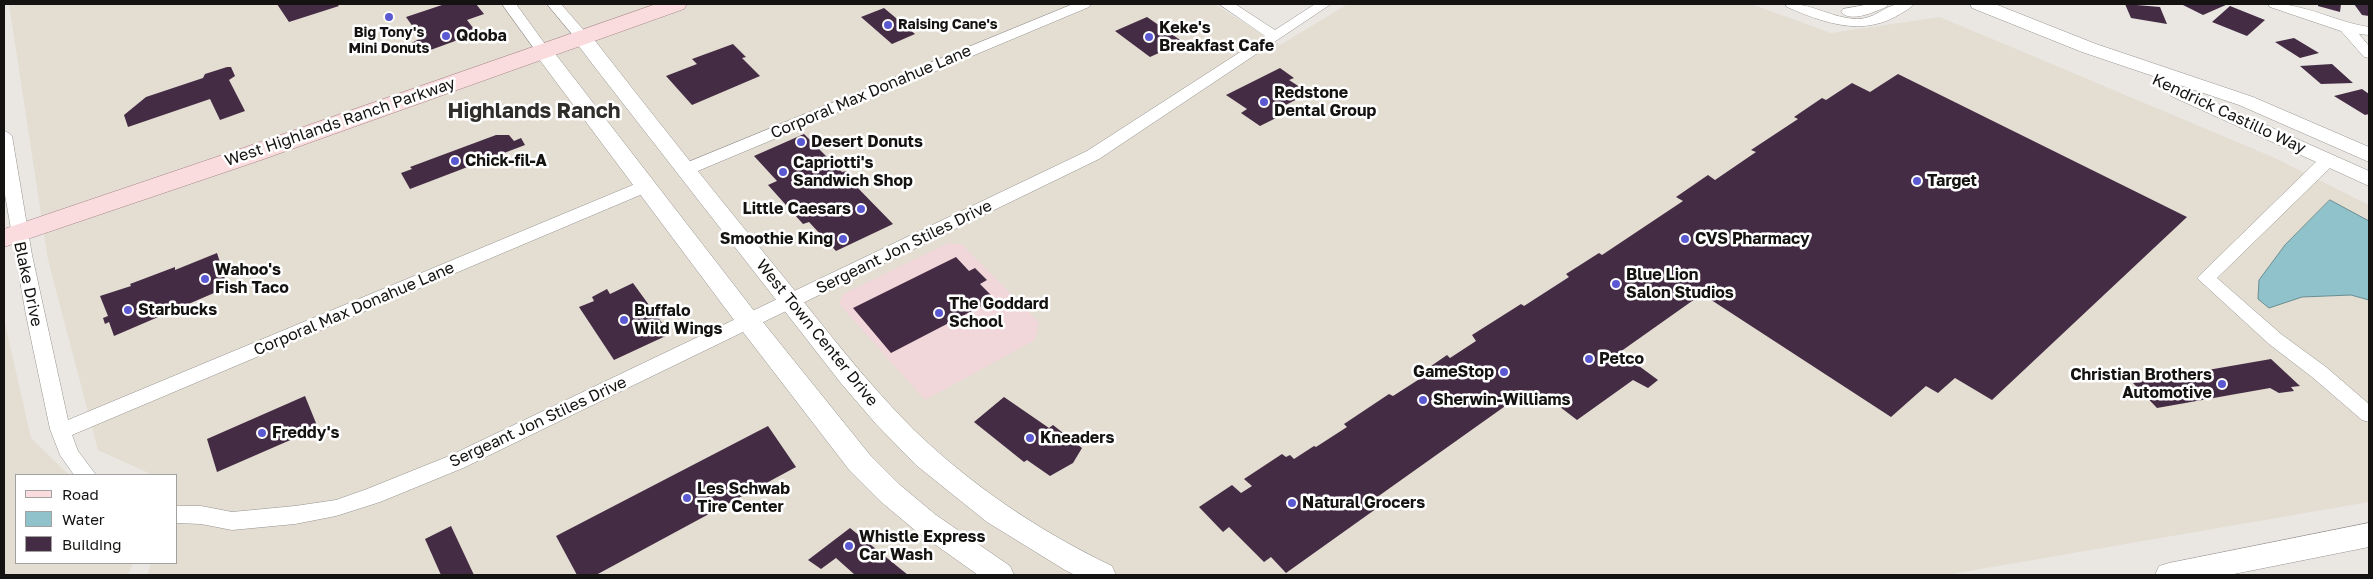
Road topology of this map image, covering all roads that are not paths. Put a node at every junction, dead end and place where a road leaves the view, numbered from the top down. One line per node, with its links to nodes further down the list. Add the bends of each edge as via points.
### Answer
1 (510, 4): 20 (street)
2 (554, 4): 18 (street)
3 (676, 4): 18 (main road, West Highlands Ranch Parkway)
4 (1084, 4): 25 (street, Corporal Max Donahue Lane)
5 (1226, 4): 17 (street)
6 (1324, 4): 17 (street, Sergeant Jon Stiles Drive)
7 (1792, 4): 11 (street, via 1828,18 1858,22 1881,18)
8 (1807, 4): 14 (street)
9 (1850, 4): 14 (street)
10 (1881, 4): 14 (street, via 1853,12)
11 (1907, 4)
12 (1979, 4): 19 (street, Kendrick Castillo Way)
13 (2275, 4): 15 (street)
14 (1826, 9)
15 (2346, 28): 16 (street); 21 (street)
16 (2369, 31)
17 (1274, 36): 29 (street, Sergeant Jon Stiles Drive, via 1093,155)
18 (582, 37): 20 (main road, West Highlands Ranch Parkway); 25 (street, West Town Center Drive)
19 (2088, 48): 23 (street, Kendrick Castillo Way, via 2246,101); 24 (street, Kendrick Castillo Way)
20 (544, 51): 27 (street); 28 (main road, West Highlands Ranch Parkway)
21 (2369, 54)
22 (4, 136): 28 (street, Blake Drive)
23 (2369, 155)
24 (2328, 160): 26 (street, Kendrick Castillo Way); 31 (street, via 2206,278)
25 (687, 169): 29 (street, West Town Center Drive)
26 (2369, 180)
27 (646, 186): 30 (street); 32 (street, Corporal Max Donahue Lane)
28 (11, 236): 32 (street, Blake Drive)
29 (791, 301): 30 (street, Sergeant Jon Stiles Drive); 37 (street, West Town Center Drive, via 877,407 929,460 1002,518)
30 (748, 322): 34 (street, Sergeant Jon Stiles Drive, via 456,462 373,496 336,508 232,521); 36 (street, via 825,420 882,485 926,523)
31 (2369, 415)
32 (62, 431): 33 (street, via 78,469)
33 (85, 474)
34 (178, 514)
35 (2369, 535): 38 (street)
36 (1000, 575)
37 (1099, 575)
38 (2169, 575)

